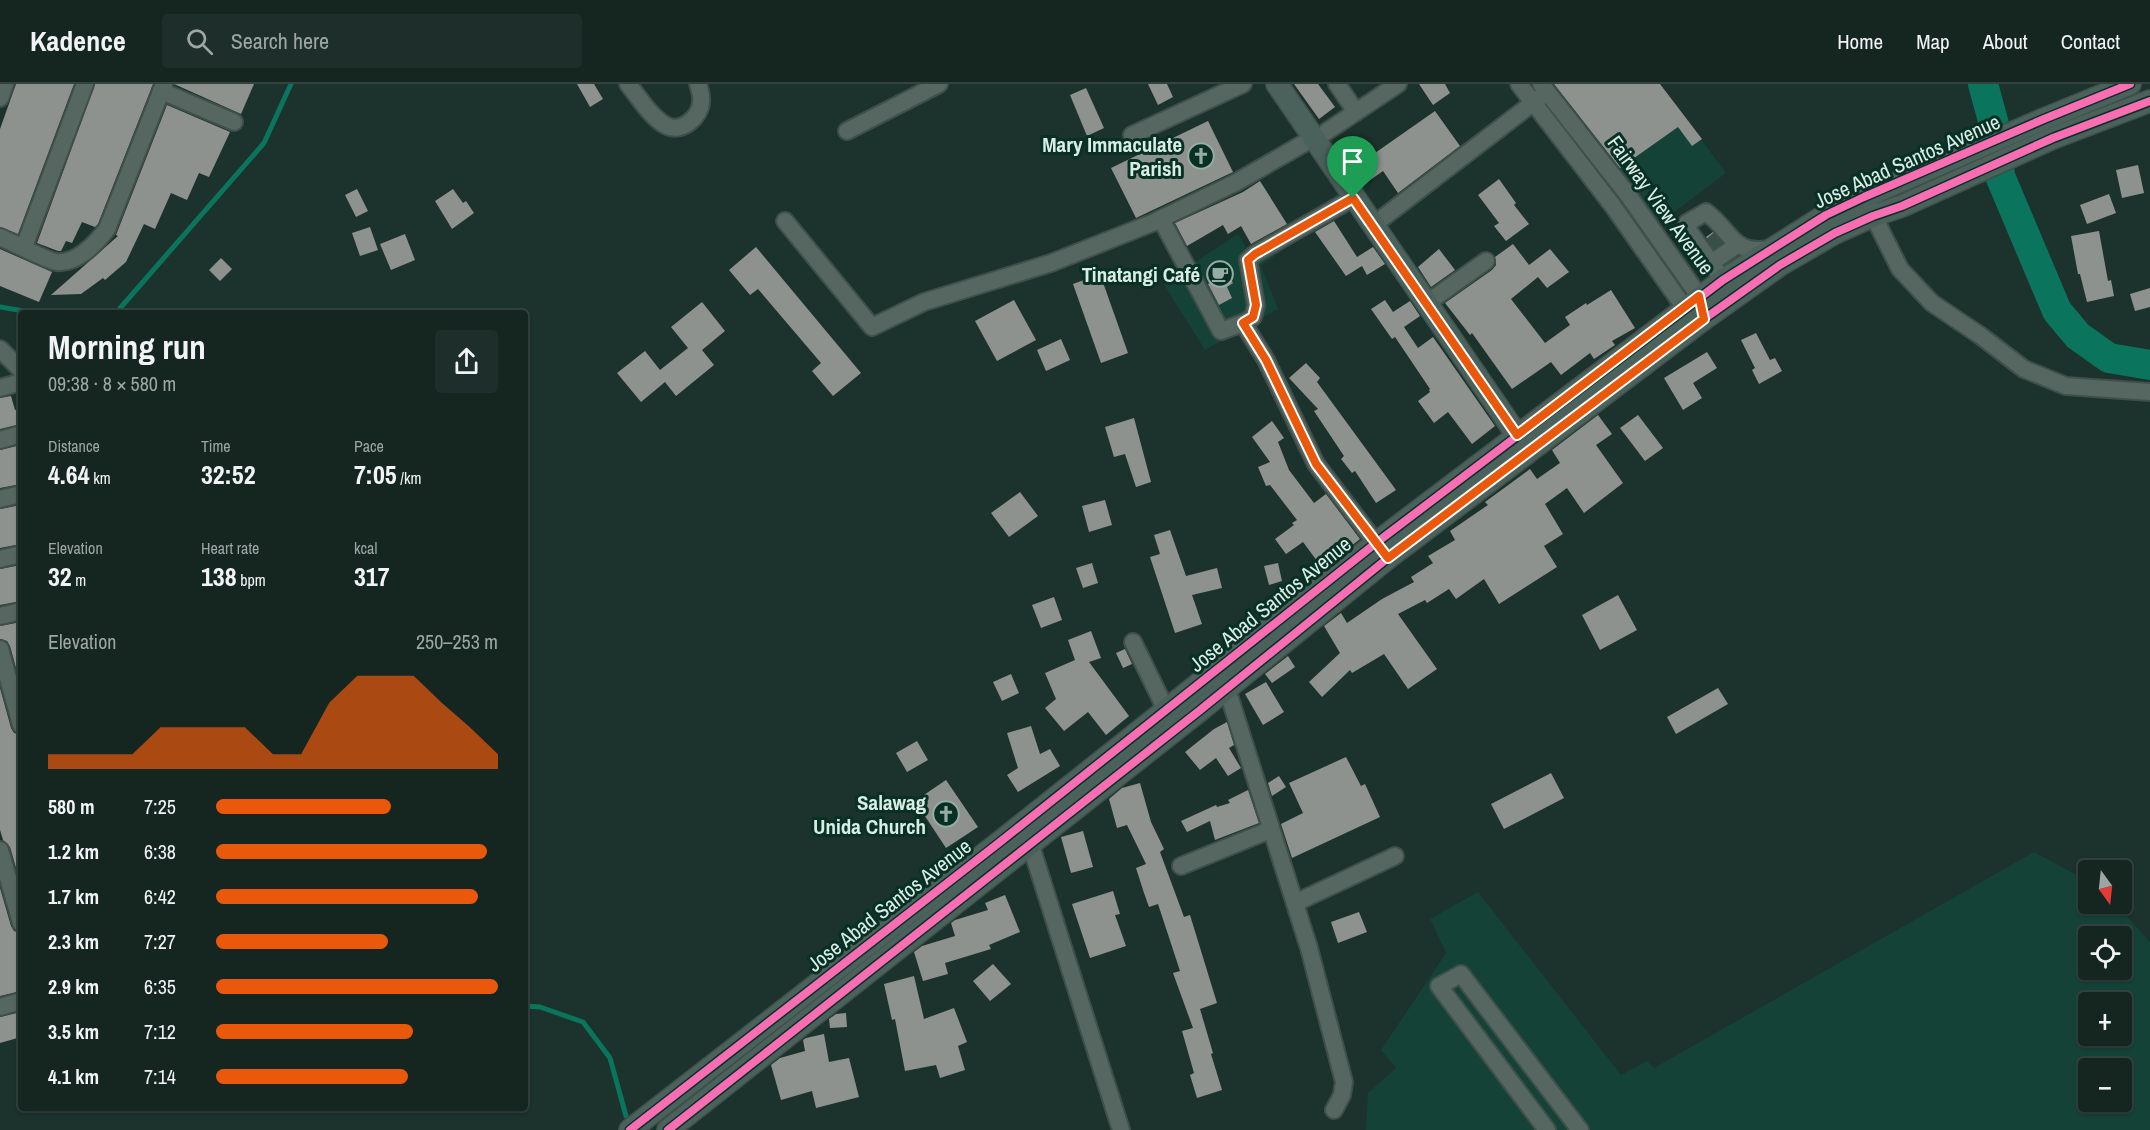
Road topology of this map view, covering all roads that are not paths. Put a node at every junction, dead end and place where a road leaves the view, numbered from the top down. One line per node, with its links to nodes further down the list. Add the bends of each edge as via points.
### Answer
1 (5, 84): 14 (street)
2 (85, 84): 29 (street)
3 (628, 84): 4 (street, via 650,111 667,126 676,128 691,121 700,110)
4 (698, 84)
5 (939, 84): 18 (street)
6 (1243, 84): 19 (street)
7 (1277, 84): 20 (main road)
8 (1336, 84): 16 (street)
9 (1398, 84): 16 (street)
10 (1519, 84): 13 (street, Fairway View Avenue)
11 (2130, 84): 24 (main road, Jose Abad Santos Avenue, via 1893,185)
12 (162, 88): 17 (street); 29 (street, via 107,229 95,244 81,255 57,262)
13 (1540, 93): 21 (street, Fairway View Avenue); 23 (street, Fairway View Avenue); 27 (street)
14 (0, 98)
15 (2150, 100): 24 (main road, Jose Abad Santos Avenue, via 2053,138 1902,206)
16 (1356, 112): 20 (street)
17 (234, 122)
18 (846, 131)
19 (1132, 135)
20 (1319, 135): 22 (main road); 25 (street)
21 (1628, 195): 23 (street); 33 (street, Fairway View Avenue)
22 (1353, 198): 27 (main road); 36 (street, via 1248,260 1256,305 1253,317)
23 (1612, 206): 33 (street, Fairway View Avenue)
24 (1868, 206): 31 (main road, Jose Abad Santos Avenue, via 1835,232); 41 (street, via 1899,269 1932,303 2024,369 2066,386)
25 (1161, 219): 26 (street, via 1051,263 924,302 872,327); 36 (street, via 1221,331)
26 (785, 221)
27 (1372, 225): 34 (main road)
28 (0, 237): 29 (street)
29 (24, 247)
30 (1720, 257): 31 (main road, Jose Abad Santos Avenue); 31 (street, via 1754,251); 33 (main road, Jose Abad Santos Avenue); 35 (main road, Jose Abad Santos Avenue)
31 (1775, 257)
32 (1486, 261): 34 (street)
33 (1692, 302): 35 (street, Fairway View Avenue); 44 (main road, Jose Abad Santos Avenue)
34 (1427, 303): 44 (main road)
35 (1704, 319): 44 (main road, Jose Abad Santos Avenue)
36 (1243, 323): 47 (street, via 1266,360 1316,464)
37 (0, 349): 38 (street)
38 (18, 367)
39 (18, 383): 40 (street)
40 (0, 388)
41 (2150, 392)
42 (18, 435): 43 (street)
43 (0, 440)
44 (1520, 445): 47 (main road, Jose Abad Santos Avenue)
45 (18, 495): 46 (street)
46 (0, 500)
47 (1382, 550): 54 (main road, Jose Abad Santos Avenue); 55 (main road, Jose Abad Santos Avenue)
48 (18, 555): 49 (street)
49 (0, 559)
50 (18, 612): 51 (street)
51 (0, 616)
52 (1133, 642): 57 (street)
53 (0, 649): 56 (street)
54 (1214, 671): 55 (street); 57 (main road, Jose Abad Santos Avenue)
55 (1227, 688): 57 (main road, Jose Abad Santos Avenue); 58 (street)
56 (18, 713)
57 (1171, 720): 59 (main road, Jose Abad Santos Avenue)
58 (1270, 830): 62 (street); 63 (street)
59 (1024, 836): 68 (main road, Jose Abad Santos Avenue); 69 (main road, Jose Abad Santos Avenue); 70 (street)
60 (0, 850): 64 (street)
61 (1395, 856): 63 (street)
62 (1181, 866)
63 (1294, 903): 67 (street, via 1344,1082)
64 (18, 913)
65 (18, 1002): 66 (street)
66 (0, 1006)
67 (1334, 1110)
68 (648, 1122)
69 (668, 1130)
70 (1121, 1130)
71 (1547, 1130): 72 (street, via 1438,986 1461,974)
72 (1580, 1130)

